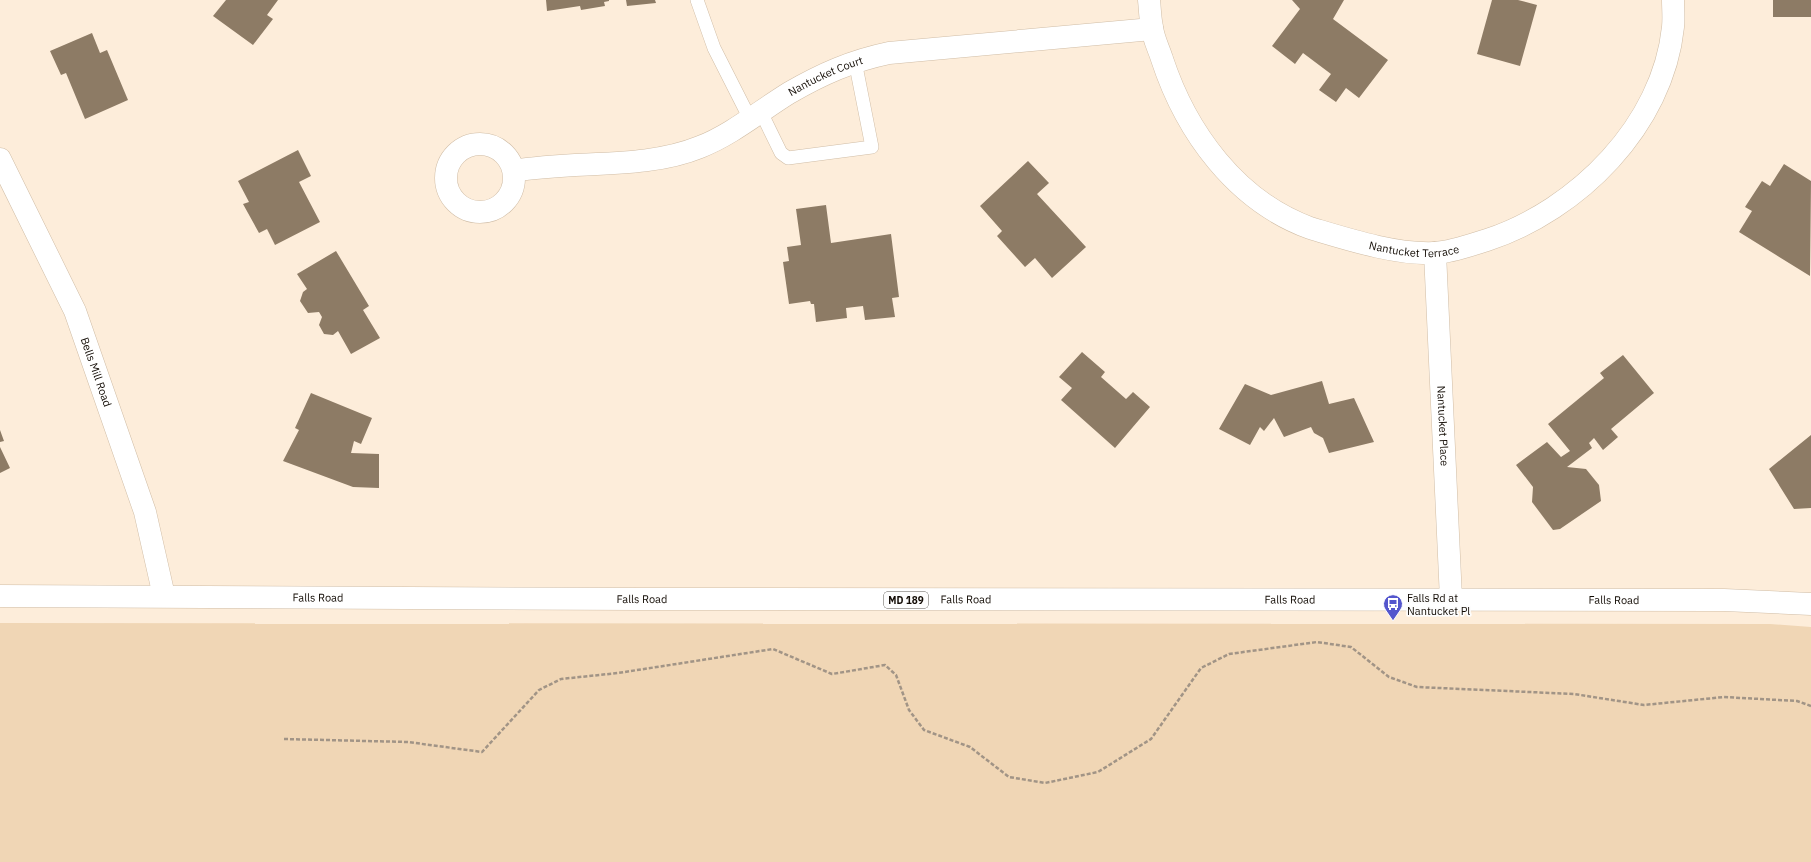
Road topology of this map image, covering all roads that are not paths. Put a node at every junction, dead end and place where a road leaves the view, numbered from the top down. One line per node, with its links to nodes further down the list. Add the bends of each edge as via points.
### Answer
1 (697, 0): 6 (lane, via 714,48)
2 (1150, 0): 4 (street, Nantucket Terrace)
3 (1673, 0): 9 (street, Nantucket Terrace, via 1674,27 1667,59 1655,90 1640,118 1608,162 1562,203 1531,221 1503,235)
4 (1152, 29): 5 (street, Nantucket Court, via 889,52); 9 (street, Nantucket Terrace, via 1168,78 1192,128 1219,164 1267,206 1299,224 1344,238 1387,249)
5 (855, 61): 6 (street, Nantucket Court, via 832,69); 6 (lane, via 872,147 788,158 781,153)
6 (755, 116): 8 (street, Nantucket Court, via 701,147 668,156)
7 (0, 159): 11 (street, Bells Mill Road, via 75,311 145,512)
8 (514, 170)
9 (1435, 253): 12 (street, Nantucket Place)
10 (0, 596): 11 (street, Falls Road / MD 189)
11 (164, 596): 12 (street, Falls Road / MD 189)
12 (1451, 600): 13 (street, Falls Road / MD 189, via 1717,600)
13 (1811, 604)

